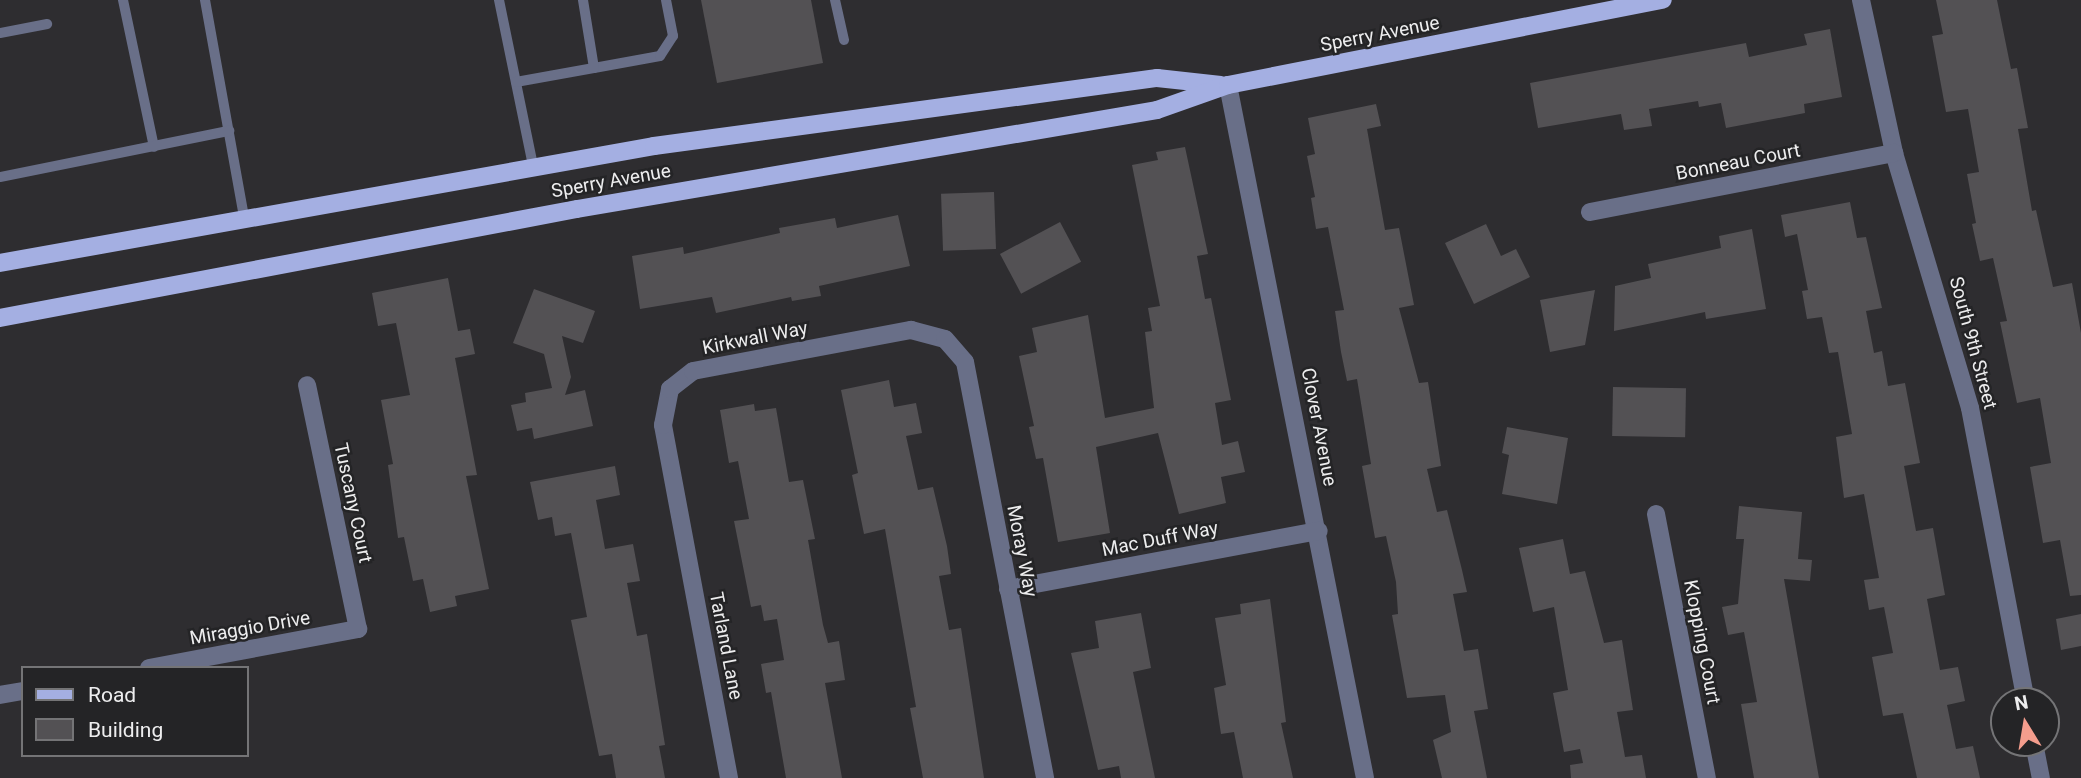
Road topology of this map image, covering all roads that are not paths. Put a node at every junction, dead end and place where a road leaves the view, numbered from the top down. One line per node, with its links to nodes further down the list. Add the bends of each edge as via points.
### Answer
1 (123, 0): 16 (lane)
2 (205, 0): 15 (lane)
3 (499, 0): 13 (lane)
4 (583, 0): 12 (lane)
5 (666, 0): 12 (lane, via 673,36 660,56)
6 (835, 0): 11 (lane)
7 (1663, 0): 14 (main road, Sperry Avenue)
8 (1861, 0): 17 (street, South 9th Street)
9 (47, 24): 10 (lane)
10 (0, 33)
11 (844, 40)
12 (594, 68): 13 (lane)
13 (516, 82): 18 (lane)
14 (1228, 85): 18 (main road, Sperry Avenue, via 1157,78); 23 (main road, Sperry Avenue, via 1157,110 604,204); 28 (street, Clover Avenue)
15 (229, 131): 16 (lane); 21 (lane)
16 (154, 146): 19 (lane)
17 (1894, 153): 20 (street, Bonneau Court); 32 (street, South 9th Street, via 1955,345)
18 (533, 165): 21 (main road, Sperry Avenue)
19 (0, 177)
20 (1590, 212)
21 (244, 217): 22 (main road, Sperry Avenue)
22 (0, 263)
23 (0, 318)
24 (945, 339): 27 (street, Kirkwall Way, via 911,330 694,371 680,379 663,405 663,425); 29 (street, Moray Way, via 965,362)
25 (307, 385): 30 (street, Tuscany Court)
26 (1656, 514): 39 (street, Klopping Court)
27 (681, 522): 36 (street, Tarland Lane)
28 (1319, 531): 29 (street, Mac Duff Way); 38 (street, Clover Avenue)
29 (1008, 589): 37 (street, Moray Way)
30 (358, 629): 31 (street, Miraggio Drive)
31 (160, 666)
32 (2023, 687)
33 (21, 691): 34 (street)
34 (0, 695)
35 (2037, 757): 40 (street)
36 (729, 778)
37 (1045, 778)
38 (1365, 778)
39 (1707, 778)
40 (2041, 778)

